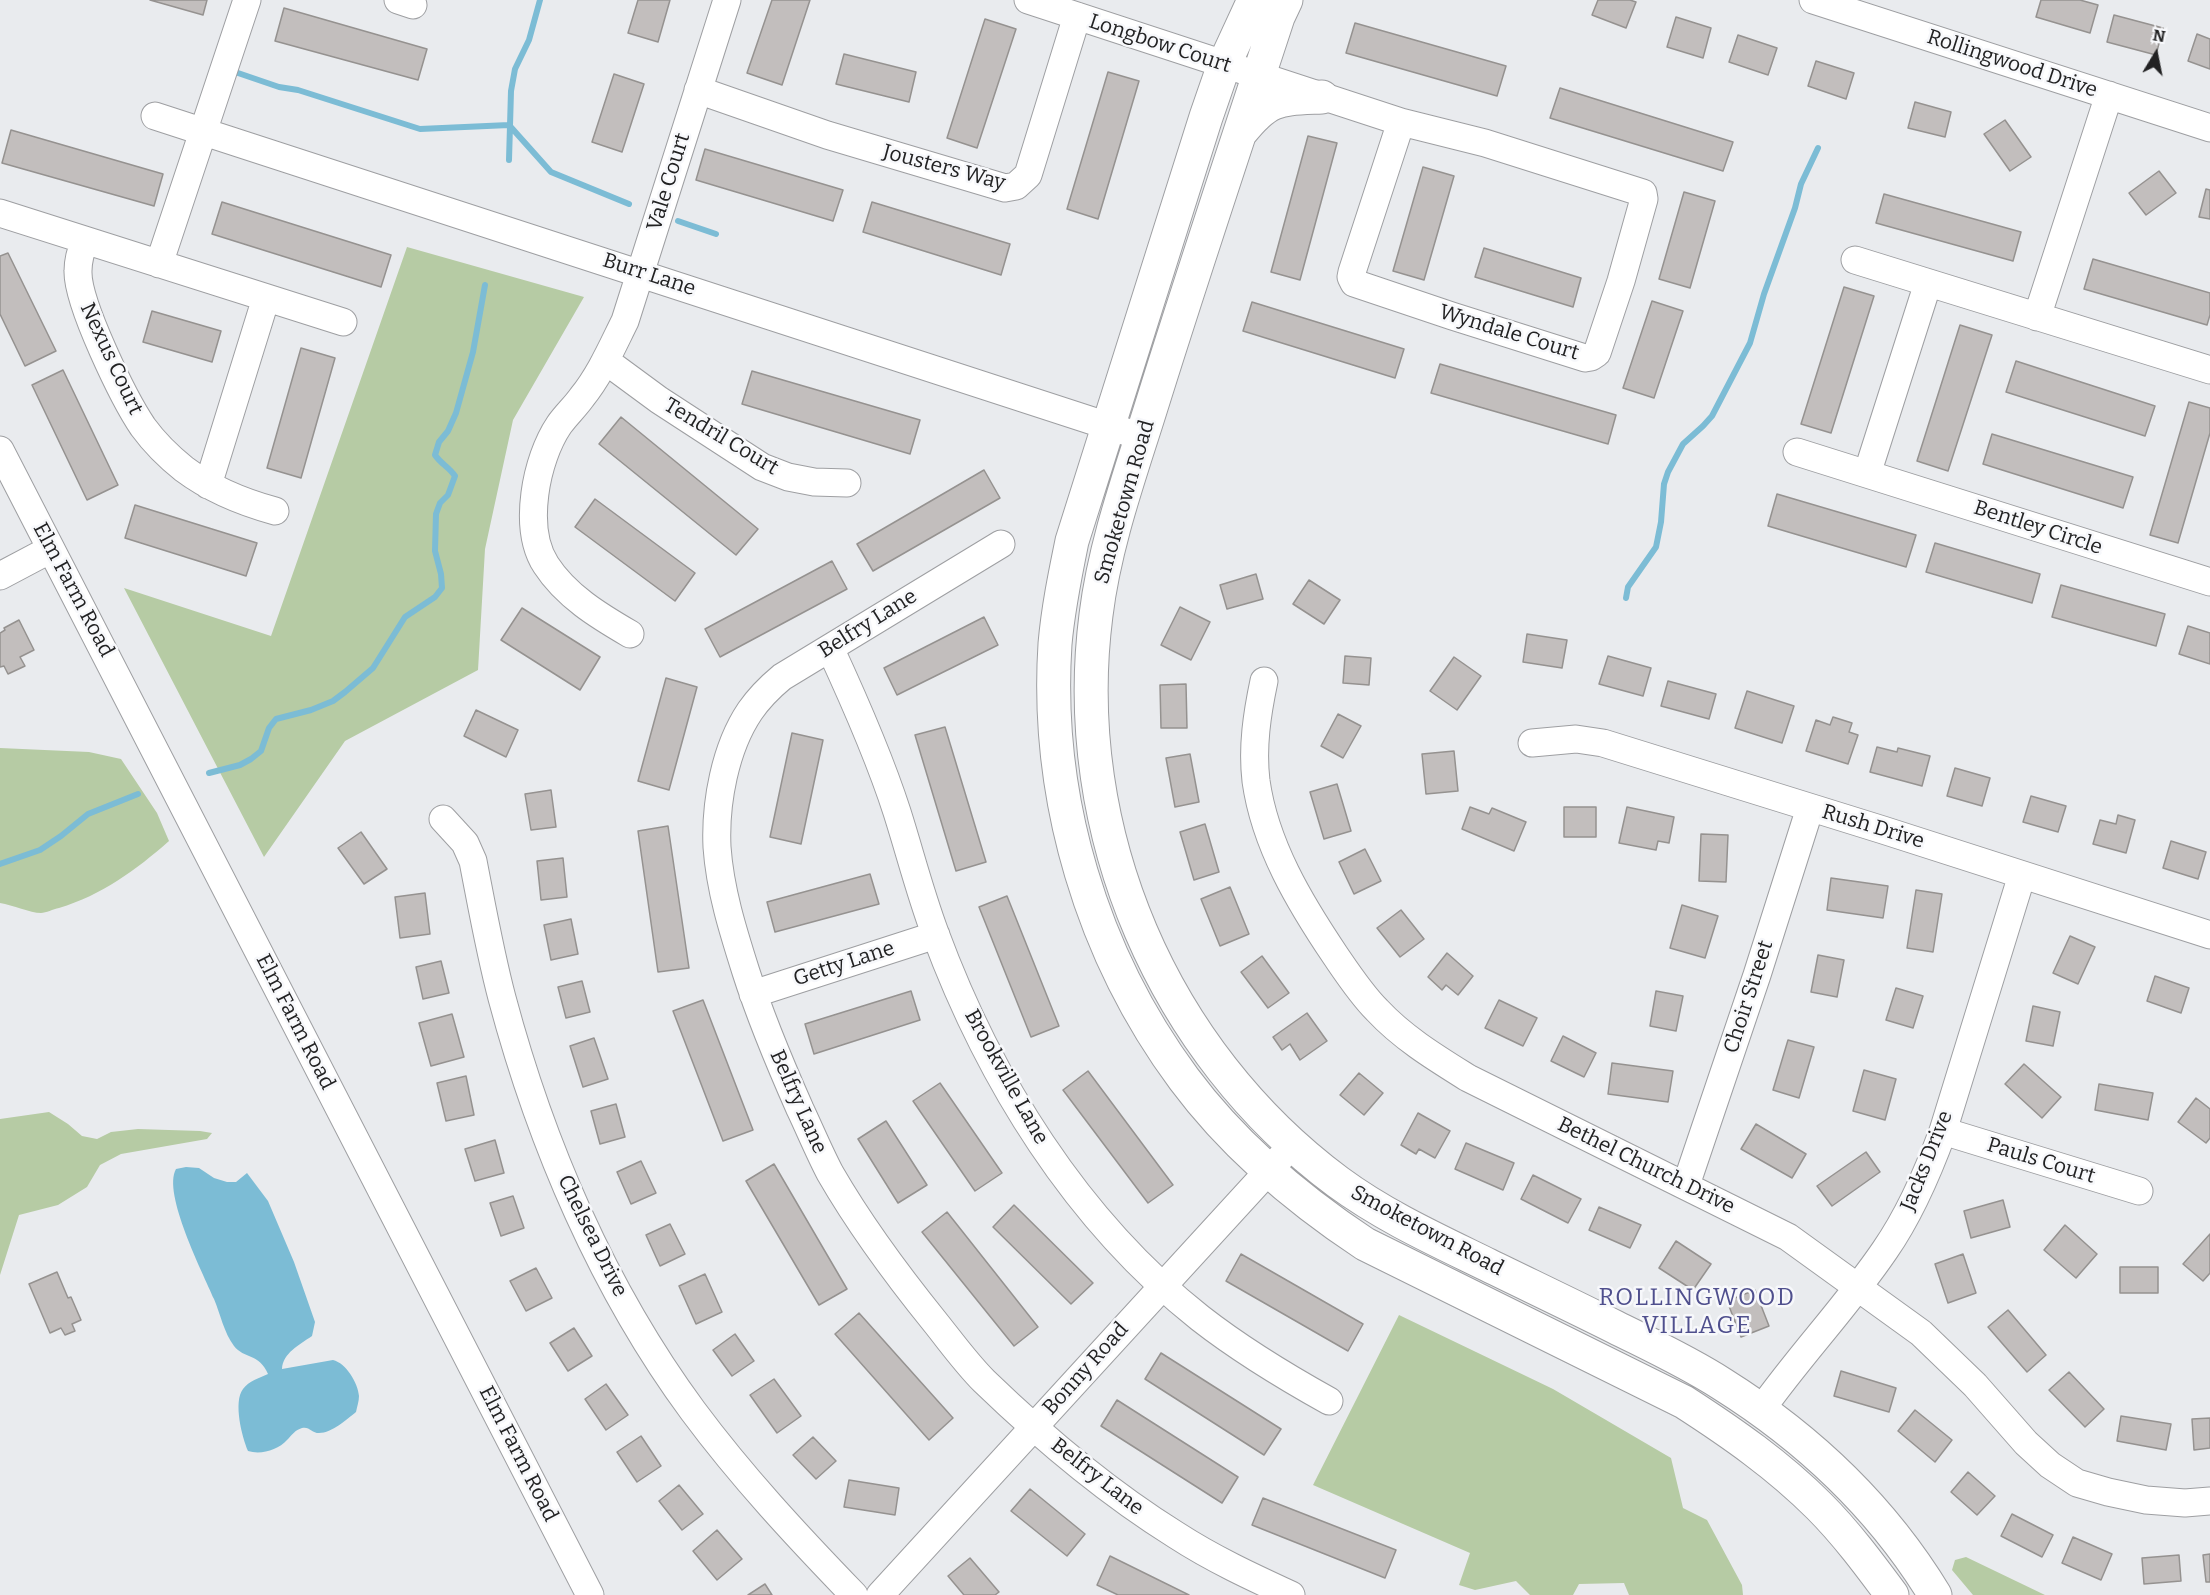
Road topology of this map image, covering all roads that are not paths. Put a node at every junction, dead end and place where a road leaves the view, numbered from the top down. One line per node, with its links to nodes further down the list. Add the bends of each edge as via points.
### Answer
1 (248, 0): 16 (street)
2 (727, 0): 10 (street, Vale Court)
3 (1028, 0): 7 (street, Longbow Court)
4 (1254, 0): 8 (main road, Smoketown Road)
5 (1286, 0): 9 (main road, Smoketown Road)
6 (1813, 0): 11 (street, Rollingwood Drive)
7 (1077, 16): 8 (street, Longbow Court); 10 (street, Jousters Way, via 1028,175 1016,186 1005,188 957,175)
8 (1224, 65): 9 (street, Longbow Court); 29 (main road, Smoketown Road)
9 (1258, 76): 12 (street, Wyndale Court); 17 (main road, Smoketown Road)
10 (698, 90): 22 (street, Vale Court)
11 (2109, 95): 15 (street, Rollingwood Drive); 25 (street)
12 (1322, 97): 14 (street, Wyndale Court); 17 (main road, via 1275,101 1258,111)
13 (155, 116): 16 (street, Burr Lane)
14 (1401, 122): 14 (street, Wyndale Court, via 1485,143 1643,193 1621,281 1597,353 1585,357 1354,283 1352,272)
15 (2210, 128)
16 (202, 132): 21 (street); 22 (street, Burr Lane)
17 (1240, 133): 30 (main road, Smoketown Road)
18 (0, 213): 19 (street)
19 (85, 240): 21 (street); 35 (street, Nexus Court, via 77,270 79,289 99,341 134,411 164,452)
20 (1855, 260): 23 (street)
21 (159, 264): 24 (street)
22 (641, 273): 27 (street, Vale Court); 29 (street, Burr Lane)
23 (1929, 283): 25 (street); 33 (street)
24 (266, 298): 26 (street); 35 (street)
25 (2037, 317): 28 (street)
26 (343, 322)
27 (606, 361): 34 (street, Tendril Court, via 762,466 788,477); 41 (street, Vale Court, via 558,426 546,450 534,497 534,523 544,563 552,574 602,618)
28 (2210, 370)
29 (1107, 425): 30 (street, Burr Lane); 53 (main road, Smoketown Road, via 1072,541 1056,634 1054,699 1067,813 1089,902 1140,1011 1185,1081)
30 (1142, 437): 52 (main road, Smoketown Road, via 1109,542 1095,621 1092,736 1106,832 1145,942 1189,1022 1258,1110)
31 (0, 450): 38 (street, Elm Farm Road)
32 (1797, 452): 33 (street, Bentley Circle)
33 (1867, 474): 40 (street, Bentley Circle)
34 (848, 483)
35 (208, 485): 36 (street, Nexus Court, via 244,503)
36 (275, 511)
37 (1001, 544): 42 (street, Belfry Lane)
38 (51, 549): 39 (street); 62 (street, Elm Farm Road)
39 (0, 576)
40 (2210, 582)
41 (630, 634)
42 (830, 648): 48 (street, Brookville Lane, via 897,811); 50 (street, Belfry Lane, via 766,691 737,734 727,767 718,822 720,878)
43 (1264, 681): 54 (street, Bethel Church Drive, via 1255,747 1256,781 1264,820 1317,929 1376,1009 1433,1057 1468,1078)
44 (1532, 743): 45 (street, Rush Drive, via 1603,743)
45 (1810, 808): 47 (street, Rush Drive); 54 (street, Choir Street)
46 (443, 819): 63 (street, Chelsea Drive, via 465,843 473,861 501,997 523,1071 549,1143 616,1289 652,1351 712,1436)
47 (2022, 875): 49 (street, Rush Drive); 51 (street, Jacks Drive)
48 (936, 935): 50 (street, Getty Lane); 56 (street, Brookville Lane, via 992,1060 1021,1113 1091,1210)
49 (2210, 935)
50 (753, 994): 60 (street, Belfry Lane, via 816,1143 856,1213 911,1292 968,1363)
51 (1942, 1131): 55 (street, Pauls Court); 57 (street, Jacks Drive, via 1909,1210)
52 (1293, 1144): 53 (street, Bonny Road); 59 (main road, Smoketown Road, via 1367,1202 1678,1358)
53 (1268, 1170): 56 (street, Bonny Road); 66 (main road, Smoketown Road, via 1321,1215 1365,1244 1684,1402 1729,1431 1819,1506)
54 (1686, 1185): 57 (street, Bethel Church Drive, via 1788,1237)
55 (2139, 1191)
56 (1162, 1285): 58 (street, Brookville Lane, via 1243,1350); 60 (street, Bonny Road)
57 (1858, 1287): 59 (street, Jacks Drive); 61 (street, Bethel Church Drive, via 1921,1333 1975,1385 2025,1443 2078,1483 2146,1500)
58 (1329, 1401)
59 (1761, 1410): 67 (main road, Smoketown Road, via 1838,1472 1890,1530)
60 (1034, 1426): 64 (street, Bonny Road); 65 (street, Belfry Lane, via 1116,1495 1177,1536)
61 (2210, 1501)
62 (590, 1595)
63 (854, 1595)
64 (880, 1595)
65 (1291, 1595)
66 (1892, 1595)
67 (1935, 1595)

